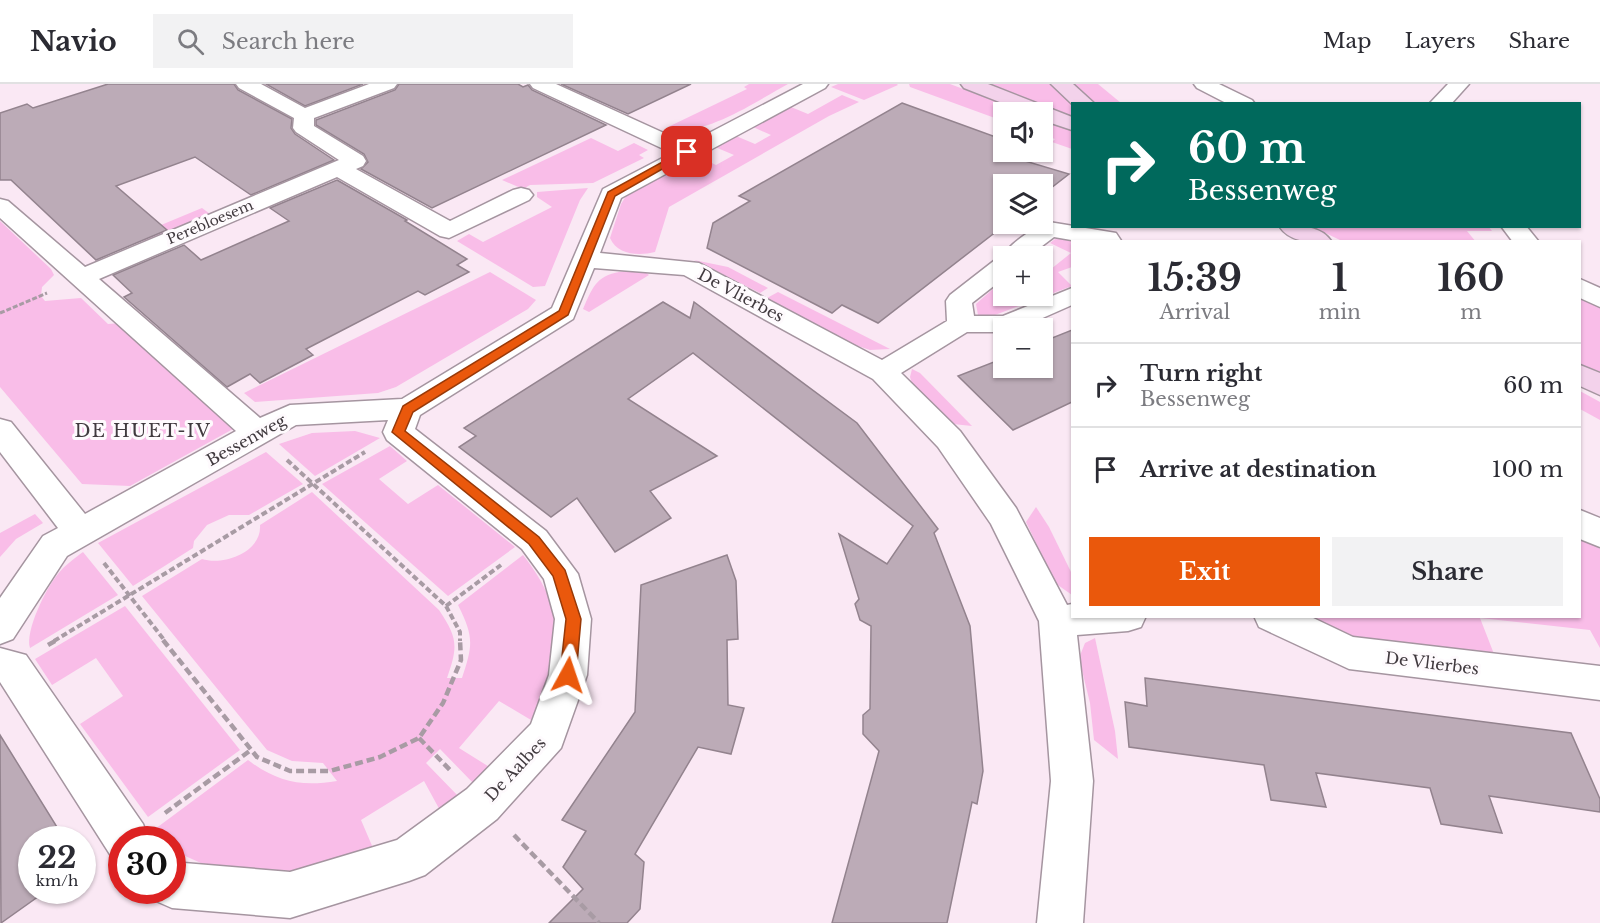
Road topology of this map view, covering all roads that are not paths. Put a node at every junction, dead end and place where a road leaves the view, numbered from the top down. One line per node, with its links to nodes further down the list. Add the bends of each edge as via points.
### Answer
1 (246, 84): 12 (street)
2 (387, 84): 12 (street)
3 (818, 84): 14 (street, Bessenweg)
4 (971, 84): 13 (street)
5 (1061, 84): 9 (street)
6 (1204, 84): 10 (street)
7 (1457, 84): 11 (street)
8 (546, 85): 14 (street)
9 (1083, 102)
10 (1241, 102)
11 (1441, 102)
12 (304, 115): 15 (street, via 303,128 355,161)
13 (1071, 124)
14 (687, 152): 24 (street, Bessenweg, via 611,194)
15 (338, 168): 16 (street, via 449,231); 26 (street, Perebloesem)
16 (521, 195)
17 (0, 206): 26 (street)
18 (1295, 228): 21 (street)
19 (1514, 228): 22 (street)
20 (1108, 240): 23 (street, via 1049,229)
21 (1316, 240)
22 (1525, 240)
23 (1027, 246)
24 (587, 260): 31 (street, De Vlierbes, via 690,268); 34 (street, Bessenweg, via 564,313)
25 (993, 274): 30 (street, via 958,301)
26 (83, 277): 36 (street)
27 (1581, 288): 29 (street)
28 (1071, 296): 30 (street, via 1007,324)
29 (1600, 299)
30 (961, 324): 31 (street)
31 (883, 372): 42 (street, De Vlierbes, via 949,439 997,507)
32 (1581, 375): 33 (street)
33 (1600, 385)
34 (403, 421): 36 (street, Bessenweg, via 290,415); 47 (street, De Aalbes, via 534,540 560,574 573,619 568,675 548,735 482,804 409,859 290,895)
35 (0, 430): 38 (street)
36 (258, 433): 38 (street, Bessenweg)
37 (1581, 524): 39 (street)
38 (80, 532): 43 (street, Bessenweg, via 55,546)
39 (1600, 534)
40 (1100, 618): 42 (street)
41 (1276, 618): 45 (street, De Vlierbes, via 1349,653)
42 (1057, 621): 48 (street, De Vlierbes, via 1072,781)
43 (0, 628)
44 (6, 666): 46 (street)
45 (1600, 683)
46 (139, 826)
47 (186, 886)
48 (1060, 923)

